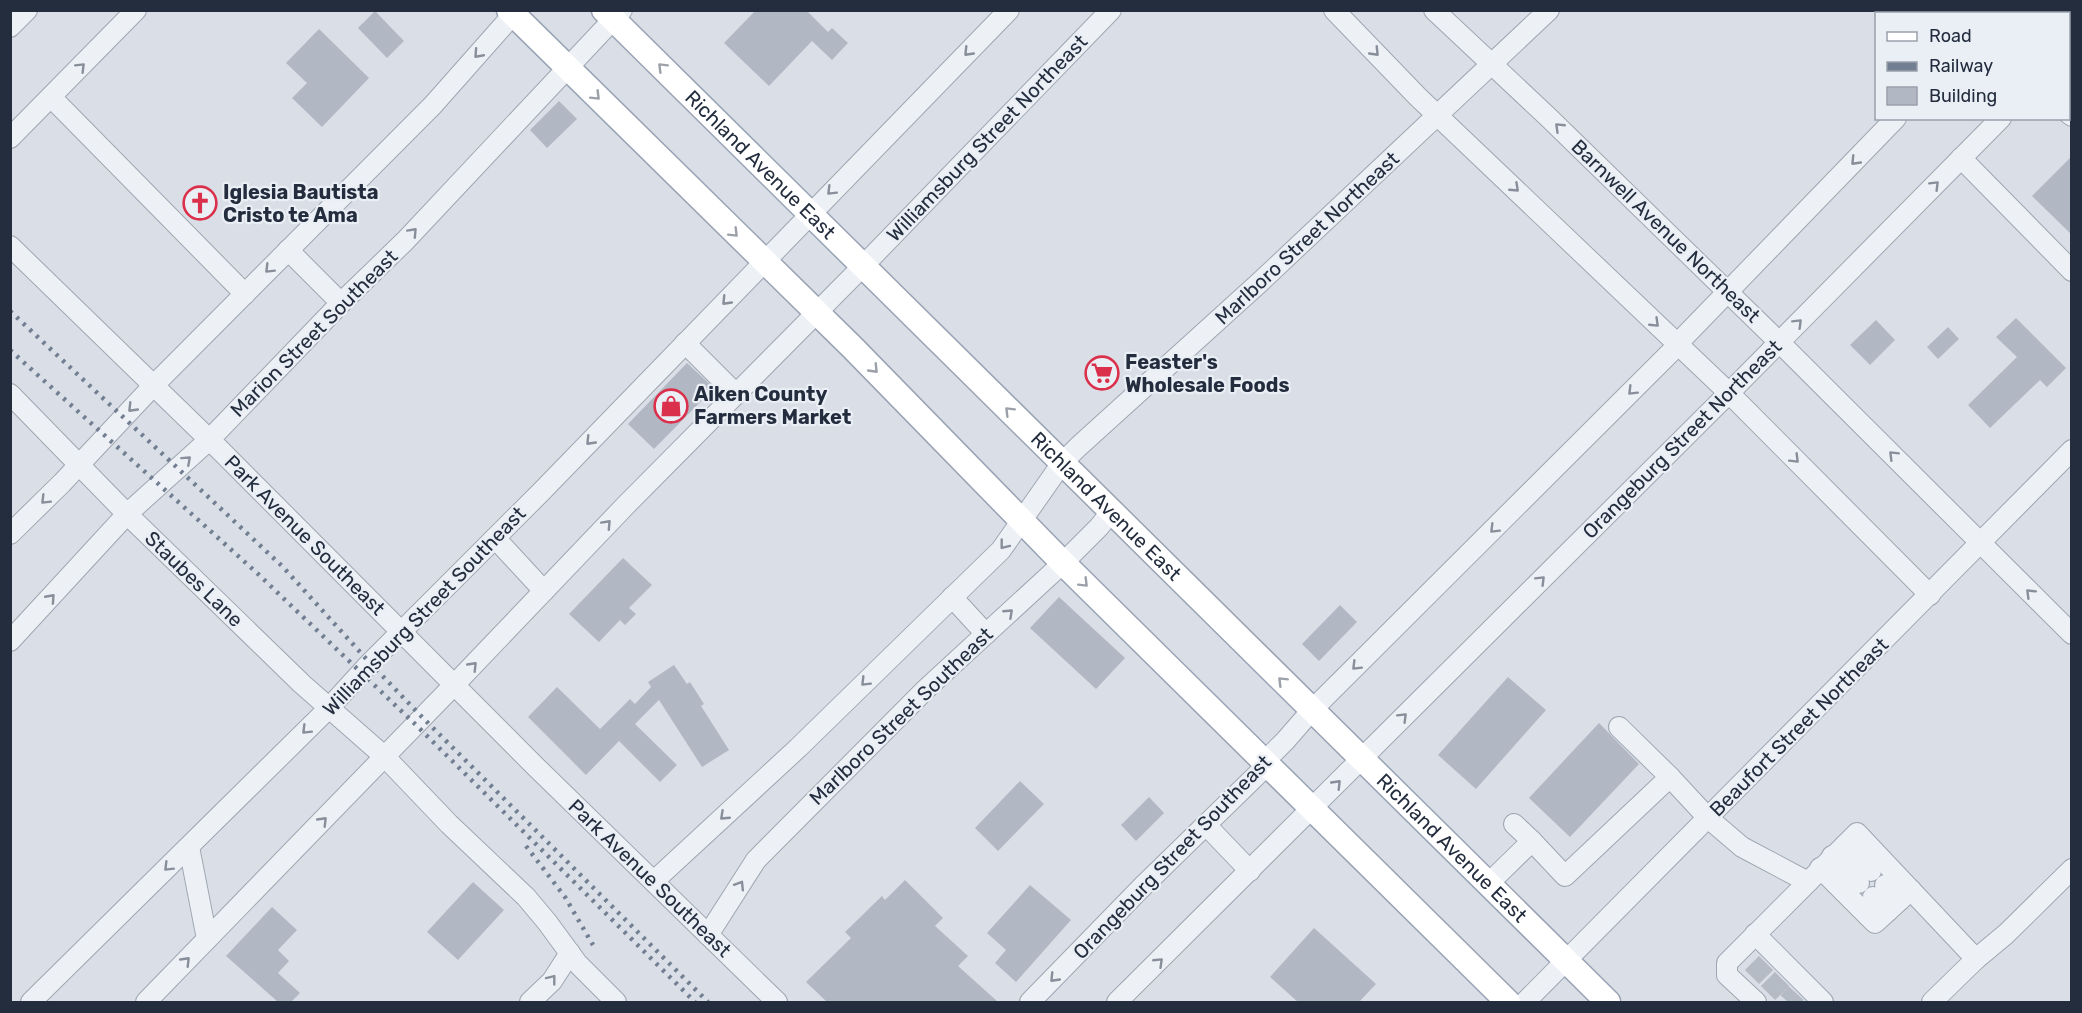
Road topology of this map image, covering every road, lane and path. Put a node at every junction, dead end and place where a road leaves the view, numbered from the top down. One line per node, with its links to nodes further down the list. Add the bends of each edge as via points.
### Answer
1 (27, 10): 10 (street)
2 (136, 10): 13 (street, one-way to 2)
3 (1009, 10): 19 (street, one-way to 19)
4 (1111, 10): 23 (street, Williamsburg Street Northeast)
5 (1334, 10): 14 (street, one-way to 14)
6 (1434, 10): 11 (street, Barnwell Avenue Northeast)
7 (1549, 10): 11 (street, Marlboro Street Northeast)
8 (513, 12): 12 (main road); 21 (street, one-way to 21, via 433,105)
9 (613, 13): 12 (street, Marion Street Southeast); 19 (main road, Richland Avenue East, one-way to 9)
10 (10, 27)
11 (1491, 65): 14 (street, Marlboro Street Northeast); 25 (street, Barnwell Avenue Northeast, one-way to 11)
12 (568, 69): 22 (main road, one-way to 22); 27 (street, Marion Street Southeast, one-way to 12)
13 (51, 97): 17 (street); 26 (street)
14 (1438, 116): 31 (street, one-way to 31); 38 (street, Marlboro Street Northeast)
15 (1894, 120): 25 (street, one-way to 25)
16 (1999, 120): 18 (street, Orangeburg Street Northeast)
17 (10, 138)
18 (1962, 158): 24 (street); 29 (street, Orangeburg Street Northeast, one-way to 18)
19 (810, 213): 22 (street, Williamsburg Street Southeast); 23 (main road, Richland Avenue East)
20 (10, 246): 32 (street, Park Avenue Southeast)
21 (288, 250): 26 (street, one-way to 26); 27 (street)
22 (764, 262): 28 (main road); 30 (street, Williamsburg Street Southeast, one-way to 30)
23 (863, 266): 28 (street); 38 (main road, Richland Avenue East, one-way to 23)
24 (2072, 271)
25 (1728, 292): 29 (street, Barnwell Avenue Northeast); 31 (street)
26 (244, 294): 32 (street)
27 (342, 303): 36 (street, Marion Street Southeast)
28 (817, 313): 35 (street); 42 (main road, one-way to 42)
29 (1779, 342): 33 (street, Orangeburg Street Northeast); 45 (street, Barnwell Avenue Northeast, one-way to 29)
30 (685, 343): 35 (street); 44 (street, Williamsburg Street Southeast, one-way to 44)
31 (1678, 345): 33 (street); 56 (street, one-way to 56)
32 (153, 386): 36 (street, Park Avenue Southeast); 39 (street, one-way to 39)
33 (1729, 393): 48 (street, one-way to 48); 59 (street, Orangeburg Street Northeast, one-way to 33)
34 (10, 394): 39 (street, Staubes Lane)
35 (736, 394): 47 (street, one-way to 35)
36 (209, 440): 41 (street, Marion Street Southeast, one-way to 36); 50 (street, Park Avenue Southeast)
37 (2072, 450): 45 (street, Beaufort Street Northeast)
38 (1062, 463): 40 (main road, Richland Avenue East); 42 (street)
39 (80, 464): 41 (street, Staubes Lane); 43 (street, one-way to 43)
40 (1111, 512): 46 (street, Marlboro Street Southeast); 56 (main road, Richland Avenue East, one-way to 40)
41 (127, 514): 53 (street, Marion Street Southeast, one-way to 41); 55 (street, Staubes Lane)
42 (1022, 521): 46 (main road); 49 (street, one-way to 49, via 1001,550)
43 (10, 534)
44 (495, 538): 47 (street); 50 (street, Williamsburg Street Southeast)
45 (1981, 543): 48 (street, Beaufort Street Northeast); 52 (street, Barnwell Avenue Northeast, one-way to 45)
46 (1063, 563): 51 (street, Marlboro Street Southeast, one-way to 46); 60 (main road, one-way to 60)
47 (544, 591): 54 (street, one-way to 47)
48 (1930, 595): 63 (street, Beaufort Street Northeast)
49 (952, 597): 51 (street); 71 (street, one-way to 71, via 798,748)
50 (402, 631): 54 (street, Park Avenue Southeast); 55 (street, Williamsburg Street Southeast)
51 (986, 634): 75 (street, Marlboro Street Southeast, one-way to 51, via 756,860)
52 (2072, 634)
53 (10, 641)
54 (455, 684): 58 (street); 71 (street, Park Avenue Southeast)
55 (329, 708): 58 (street, Staubes Lane); 67 (street, Williamsburg Street Southeast, one-way to 67)
56 (1312, 710): 59 (main road, Richland Avenue East); 60 (street, Orangeburg Street Southeast)
57 (1619, 727): 61 (street)
58 (385, 757): 76 (street, one-way to 58); 77 (street, via 526,897)
59 (1361, 759): 62 (street, Orangeburg Street Northeast, one-way to 59); 72 (main road, Richland Avenue East)
60 (1264, 762): 62 (main road); 65 (street, Orangeburg Street Southeast, via 1263,769)
61 (1670, 777): 63 (street); 66 (street, via 1565,876)
62 (1313, 809): 70 (street); 89 (main road)
63 (1708, 818): 68 (street, via 1742,847); 79 (street, Beaufort Street Northeast)
64 (1514, 824): 66 (street)
65 (1206, 825): 70 (street); 87 (street, Orangeburg Street Southeast, one-way to 87)
66 (1532, 841): 72 (street)
67 (189, 847): 76 (street); 82 (street, Williamsburg Street Southeast, one-way to 82)
68 (1826, 863): 73 (street); 73 (street, via 1875,923); 73 (street, via 1857,833); 74 (street)
69 (2072, 869): 78 (street)
70 (1250, 871): 88 (street, one-way to 70)
71 (654, 881): 75 (street, Park Avenue Southeast)
72 (1488, 884): 79 (main road, Richland Avenue East)
73 (1900, 900): 78 (street)
74 (1755, 934): 80 (street); 80 (street, via 1727,963 1727,975)
75 (708, 935): 86 (street, Park Avenue Southeast)
76 (207, 939): 83 (street, one-way to 76)
77 (570, 953): 84 (street, one-way to 77, via 552,981); 85 (street)
78 (1976, 960): 93 (street)
79 (1566, 961): 90 (street, Beaufort Street Northeast); 91 (main road, Richland Avenue East)
80 (1759, 971): 81 (street); 81 (street)
81 (1771, 989): 92 (street, via 1800,989)
82 (31, 1002)
83 (146, 1002)
84 (530, 1002)
85 (616, 1002)
86 (777, 1002)
87 (1030, 1002)
88 (1117, 1002)
89 (1508, 1002)
90 (1525, 1002)
91 (1608, 1002)
92 (1821, 1002)
93 (1932, 1002)

